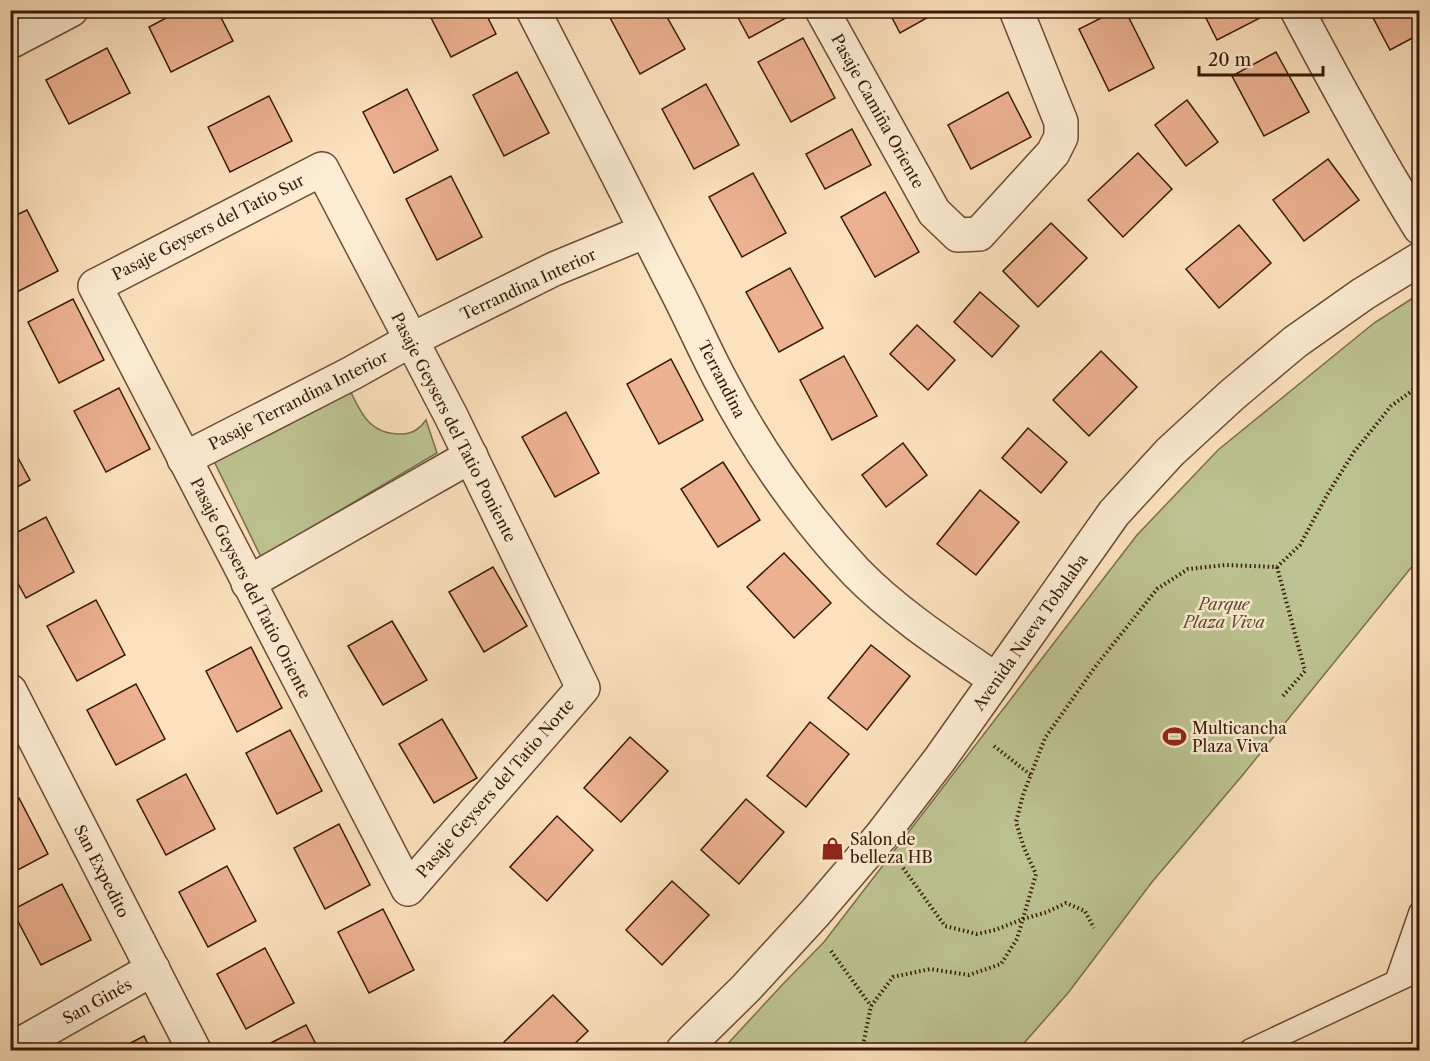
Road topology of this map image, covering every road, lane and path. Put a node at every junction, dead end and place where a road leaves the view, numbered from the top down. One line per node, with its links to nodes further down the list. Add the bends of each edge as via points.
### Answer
1 (71, 10): 6 (street)
2 (533, 10): 9 (street, Terrandina)
3 (822, 10): 4 (street, Pasaje Camiña Oriente, via 934,212 958,235 979,234 1053,153 1060,137 1061,123)
4 (1016, 10)
5 (1297, 10): 8 (street)
6 (10, 42)
7 (322, 169): 11 (street, Pasaje Geysers del Tatio Sur); 12 (street, Pasaje Geysers del Tatio Poniente)
8 (1419, 228)
9 (646, 231): 12 (street, Terrandina Interior, via 554,269); 18 (street, Terrandina, via 749,431 818,528 896,608)
10 (1419, 259): 18 (street, Avenida Nueva Tobalaba, via 1295,342 1170,452 1114,513)
11 (95, 286): 15 (street, Pasaje Geysers del Tatio Oriente)
12 (411, 340): 14 (street, Pasaje Geysers del Tatio Poniente); 15 (street, Pasaje Terrandina Interior)
13 (1419, 385): 16 (path, via 1391,406 1354,452 1300,545)
14 (471, 456): 17 (street); 19 (street, Pasaje Geysers del Tatio Poniente)
15 (184, 459): 17 (street, Pasaje Geysers del Tatio Oriente)
16 (1277, 567): 21 (path, via 1305,671); 23 (path, via 1226,565 1188,569 1157,589 1045,738)
17 (248, 583): 25 (street, Pasaje Geysers del Tatio Oriente)
18 (996, 680): 22 (street, Avenida Nueva Tobalaba)
19 (582, 688): 25 (street, Pasaje Geysers del Tatio Norte)
20 (10, 691): 30 (street, San Expedito)
21 (1282, 697)
22 (965, 724): 23 (path); 36 (street, Avenida Nueva Tobalaba, via 881,836 815,914)
23 (1031, 775): 27 (path, via 1016,822 1036,874)
24 (899, 863): 27 (path, via 945,926 977,934)
25 (408, 889)
26 (1419, 912): 32 (lane)
27 (1023, 919): 28 (path, via 1066,903 1085,911); 33 (path, via 1017,939 1001,964 969,975 930,969 893,977)
28 (1094, 928)
29 (824, 942): 33 (path)
30 (153, 969): 34 (street, San Ginés); 35 (street, San Expedito)
31 (1419, 970): 32 (lane)
32 (1396, 981): 38 (lane)
33 (871, 1006): 37 (path)
34 (10, 1050)
35 (194, 1050)
36 (683, 1050)
37 (862, 1050)
38 (1250, 1050)

